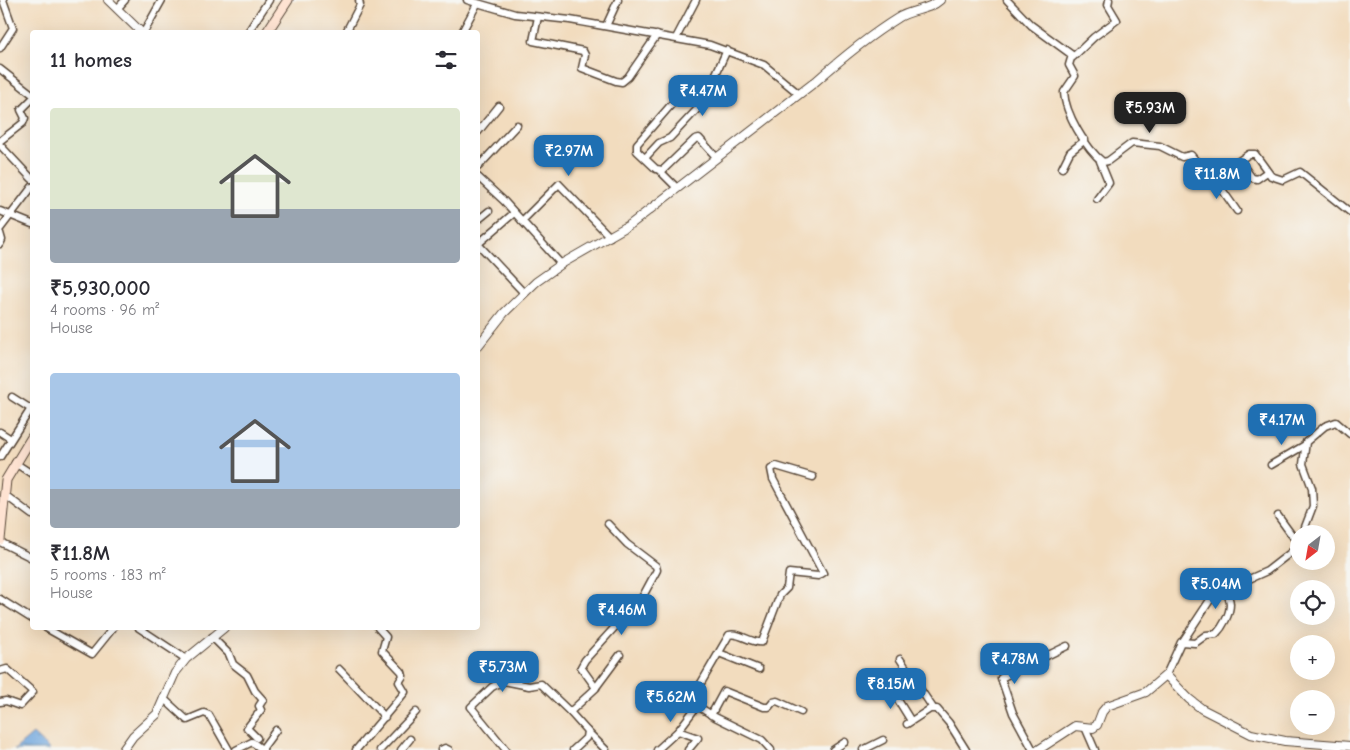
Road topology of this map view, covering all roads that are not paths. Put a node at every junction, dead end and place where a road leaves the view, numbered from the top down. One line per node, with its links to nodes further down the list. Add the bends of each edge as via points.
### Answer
1 (3, 0): 26 (street, via 13,28)
2 (108, 0): 15 (street)
3 (125, 0): 15 (street)
4 (162, 0): 19 (street)
5 (269, 0): 20 (street)
6 (288, 0): 21 (main road)
7 (359, 0): 22 (street, via 360,5)
8 (468, 0): 14 (street)
9 (618, 0): 17 (street)
10 (696, 0): 25 (street)
11 (940, 0): 31 (street, via 930,7 899,17)
12 (1007, 0): 28 (street, via 1016,12 1067,49)
13 (1109, 0): 28 (street, via 1108,5 1117,20)
14 (477, 4): 16 (street); 23 (street)
15 (117, 9): 18 (street)
16 (538, 17): 17 (street); 24 (street, via 533,41 583,51 582,68 622,82)
17 (606, 26): 24 (street)
18 (140, 30)
19 (143, 30)
20 (249, 30)
21 (268, 30)
22 (347, 30)
23 (463, 30)
24 (657, 35): 25 (street)
25 (676, 38): 27 (street)
26 (0, 48)
27 (727, 50): 31 (street, via 764,66); 39 (street, via 702,104 670,138 659,143)
28 (1073, 57): 37 (street, via 1069,65 1075,76 1065,88 1064,97 1070,116)
29 (0, 68): 30 (street)
30 (30, 92)
31 (799, 94): 40 (street)
32 (677, 98): 39 (street, via 638,144 637,150)
33 (30, 100): 38 (street, via 21,110 25,118 23,123)
34 (499, 106): 36 (street)
35 (518, 124): 43 (street)
36 (480, 130)
37 (1085, 140): 41 (street); 44 (street, via 1070,152)
38 (0, 143): 47 (street)
39 (645, 158): 45 (street)
40 (717, 158): 45 (street, via 697,138 665,169); 50 (street)
41 (1100, 161): 49 (street, via 1108,161 1132,143 1157,145 1182,157 1191,156 1206,176); 52 (street, via 1109,183)
42 (1240, 161): 46 (street, via 1252,178 1257,179); 46 (street, via 1255,154); 49 (street)
43 (480, 166)
44 (1062, 168)
45 (659, 170): 50 (street)
46 (1267, 172): 56 (street, via 1284,180 1303,174)
47 (30, 177)
48 (480, 178): 57 (street)
49 (1214, 178): 55 (street)
50 (677, 188): 64 (street)
51 (30, 190): 58 (street)
52 (1097, 199)
53 (0, 211): 58 (street)
54 (489, 211): 59 (street)
55 (1237, 211)
56 (1350, 212)
57 (514, 213): 60 (street); 65 (street)
58 (10, 216): 61 (street); 62 (street)
59 (480, 218)
60 (522, 221): 64 (street, via 559,184); 68 (street)
61 (30, 223)
62 (0, 228)
63 (0, 234): 66 (street)
64 (610, 237): 68 (street)
65 (480, 242)
66 (0, 244)
67 (480, 246): 69 (street)
68 (561, 264): 69 (street)
69 (524, 293): 70 (street)
70 (480, 344)
71 (12, 397): 72 (street)
72 (30, 407)
73 (30, 411): 76 (street)
74 (0, 432): 76 (street)
75 (1350, 434): 78 (street, via 1336,422 1325,426)
76 (11, 439): 79 (street)
77 (30, 439): 80 (main road)
78 (1305, 445): 81 (street); 88 (street, via 1302,464 1312,488 1313,506)
79 (0, 457)
80 (15, 463): 82 (street); 84 (main road)
81 (1271, 465)
82 (30, 473)
83 (813, 477): 104 (street, via 776,466 771,469 773,479 823,573 818,576 789,573 787,588 780,596 762,642 731,634)
84 (3, 488): 85 (street); 90 (main road)
85 (30, 513)
86 (1278, 516): 89 (street)
87 (608, 524): 113 (street, via 658,568 643,596 583,663 583,671)
88 (1306, 525)
89 (1290, 533)
90 (0, 541): 92 (street)
91 (1290, 553): 93 (street, via 1267,571)
92 (30, 557)
93 (1229, 588): 102 (street, via 1212,597); 102 (street, via 1226,592 1230,607 1218,632 1192,644)
94 (0, 598): 95 (street)
95 (30, 618)
96 (49, 630): 97 (street, via 92,654)
97 (110, 630)
98 (142, 630): 106 (street)
99 (221, 630): 101 (street)
100 (380, 630): 124 (street, via 386,637 382,651 402,672 399,682 405,692)
101 (212, 637): 106 (street); 130 (street, via 229,654 233,664 247,675 263,700 261,710 247,728)
102 (1183, 641): 111 (street)
103 (1067, 646): 154 (street, via 1001,678 1013,713)
104 (719, 652): 109 (street); 117 (street)
105 (620, 655): 113 (street)
106 (186, 659): 115 (street)
107 (900, 659): 119 (street)
108 (339, 669): 124 (street)
109 (759, 670)
110 (0, 671): 116 (street, via 7,669 33,692 20,706)
111 (1166, 675): 125 (street, via 1146,692 1107,706 1097,726); 135 (street, via 1202,709 1252,734 1285,741)
112 (886, 685): 119 (street, via 894,692 909,723)
113 (596, 686): 121 (street)
114 (669, 688): 117 (street)
115 (163, 698): 136 (street, via 157,714); 137 (street, via 187,720 207,713)
116 (0, 702)
117 (690, 702): 118 (street)
118 (697, 706): 123 (street); 127 (street)
119 (933, 708): 153 (street, via 949,723)
120 (416, 712): 141 (street)
121 (570, 712): 128 (street); 145 (street, via 541,684 530,686 508,681 492,687 471,707)
122 (801, 712): 123 (street, via 777,701 764,707 724,691)
123 (710, 714): 150 (street, via 759,738)
124 (385, 717): 140 (street)
125 (1085, 726): 134 (street, via 1076,726); 157 (street)
126 (276, 730): 132 (street)
127 (678, 731): 148 (street); 149 (street, via 698,738)
128 (587, 732): 146 (street, via 586,738); 147 (street)
129 (410, 739): 142 (street)
130 (254, 740): 132 (street, via 262,737); 138 (street); 139 (street)
131 (883, 740): 152 (street)
132 (268, 742): 139 (street)
133 (845, 742): 151 (street)
134 (1049, 742): 155 (street); 156 (street)
135 (1350, 746)
136 (123, 750)
137 (229, 750)
138 (236, 750)
139 (262, 750)
140 (356, 750)
141 (380, 750)
142 (400, 750)
143 (441, 750): 144 (street)
144 (449, 750)
145 (506, 750)
146 (574, 750)
147 (606, 750)
148 (657, 750)
149 (688, 750)
150 (771, 750)
151 (833, 750)
152 (863, 750)
153 (966, 750)
154 (1033, 750)
155 (1038, 750)
156 (1054, 750)
157 (1095, 750)

